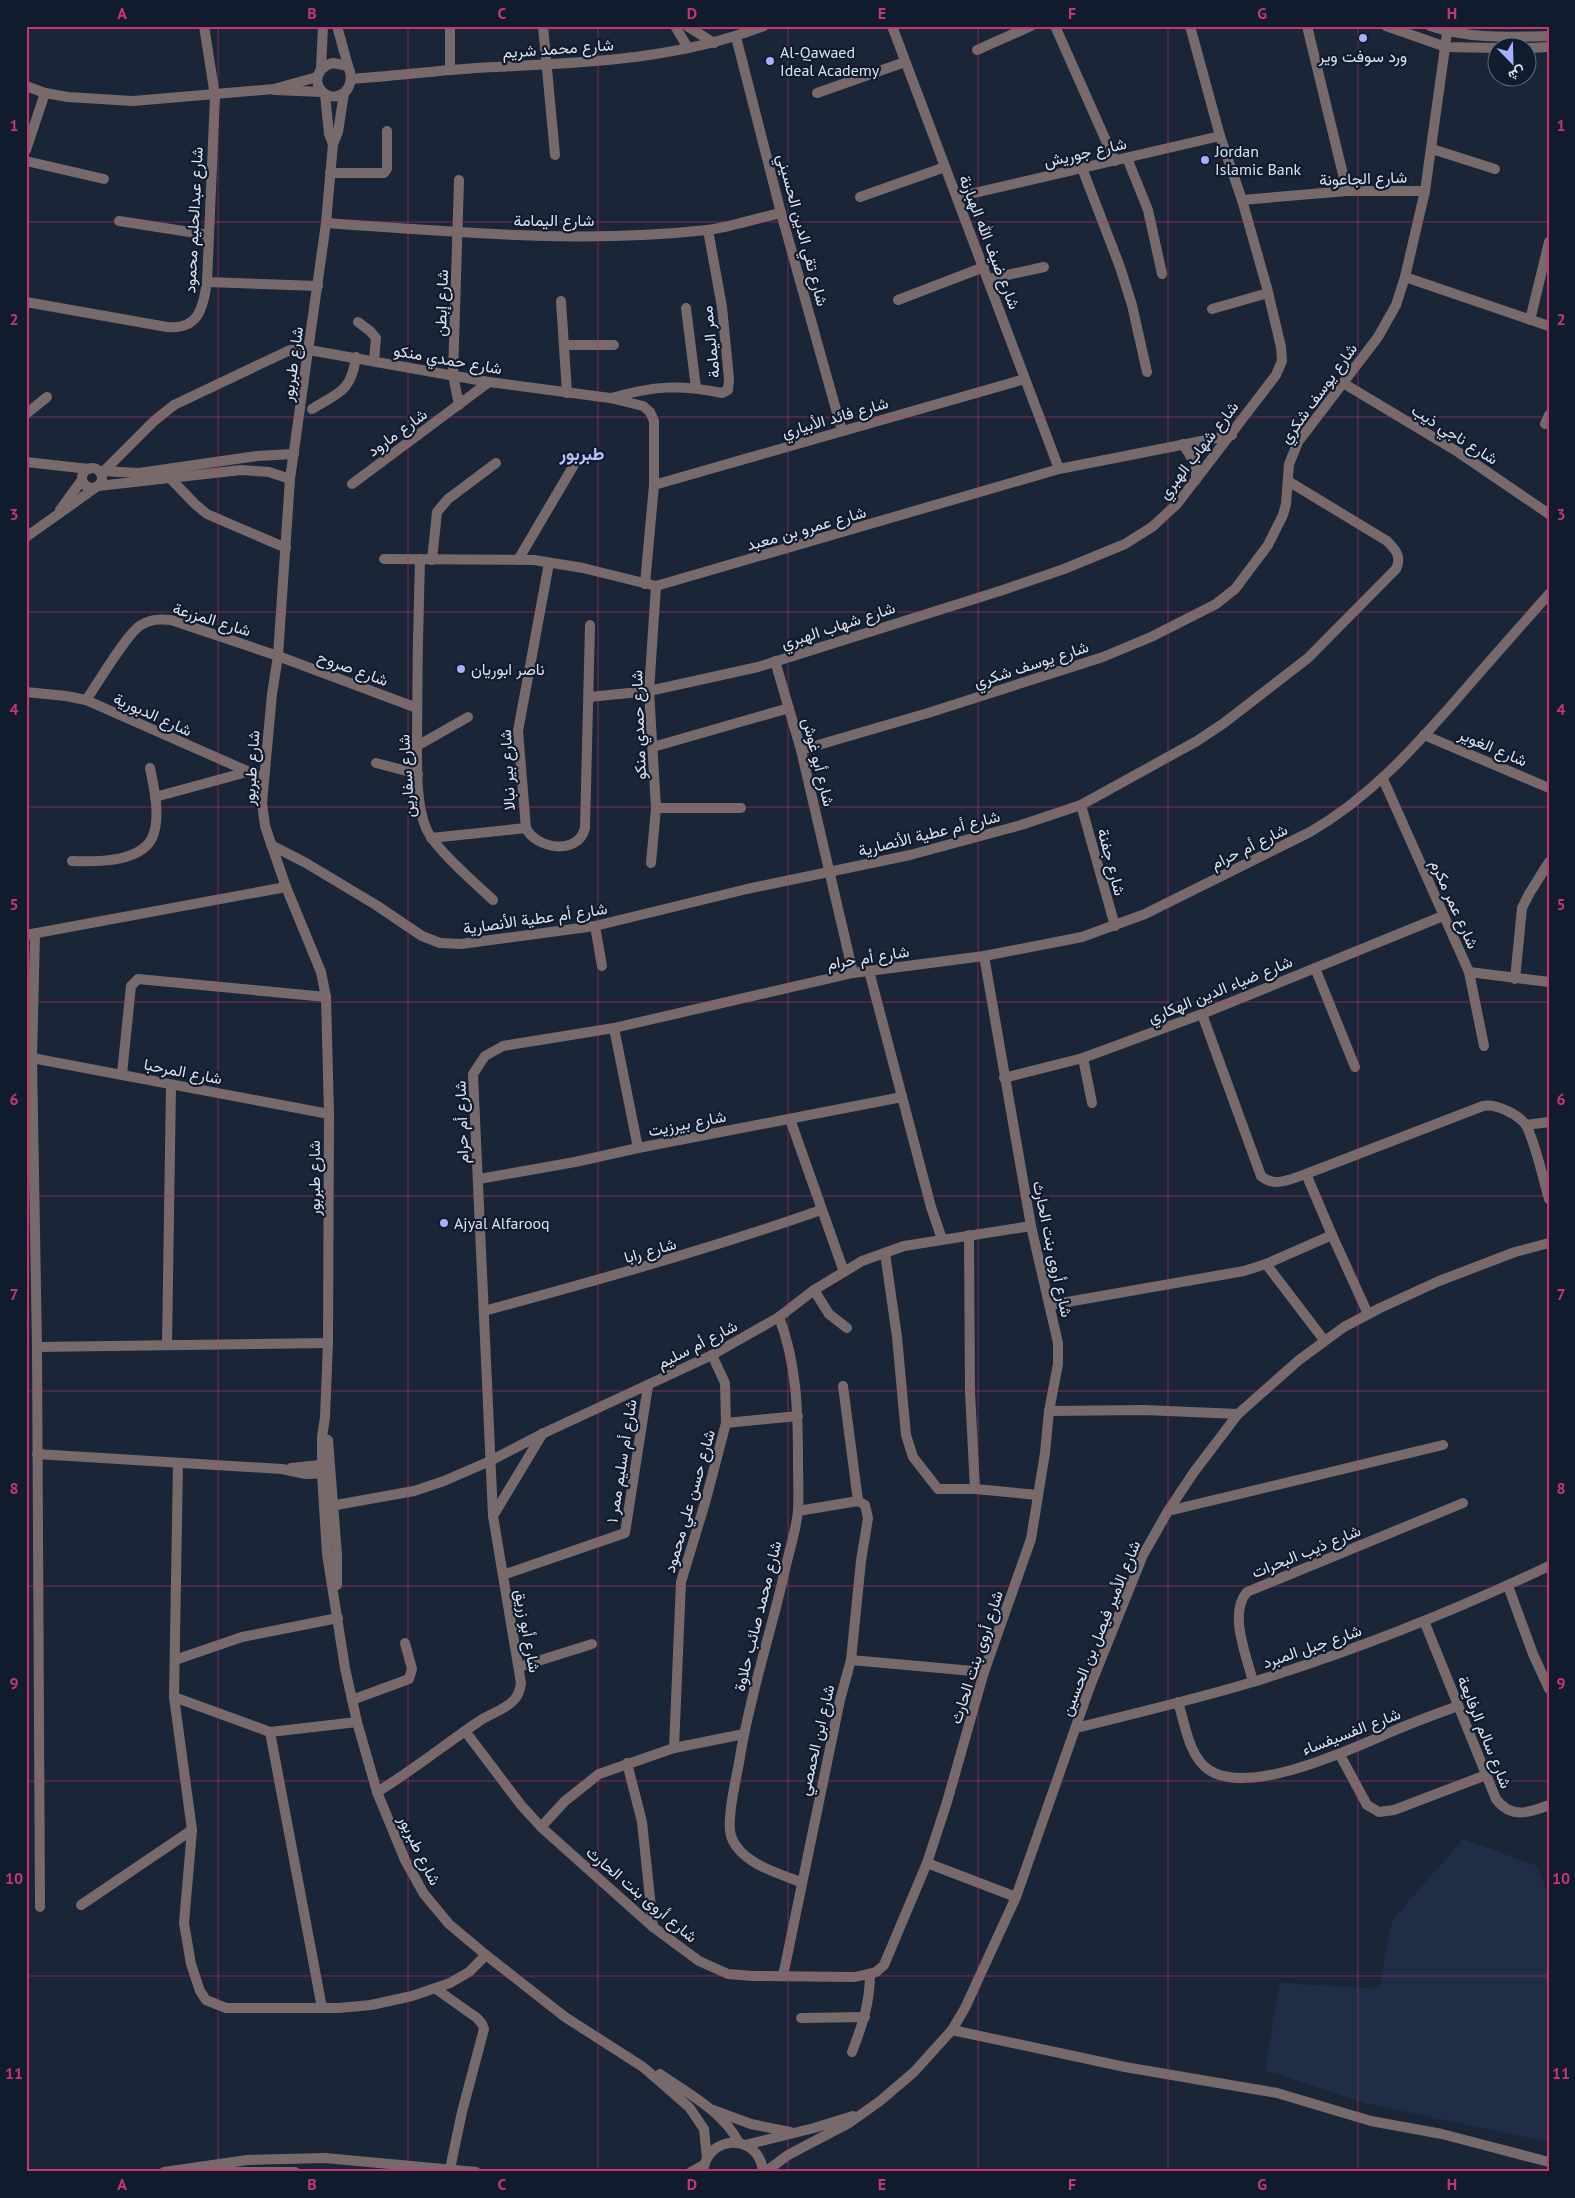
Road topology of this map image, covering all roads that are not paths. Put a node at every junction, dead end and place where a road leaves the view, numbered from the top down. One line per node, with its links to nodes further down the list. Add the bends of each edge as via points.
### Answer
1 (204, 26): 36 (street, شارع عبدالحليم محمود)
2 (323, 26): 28 (street)
3 (337, 26): 26 (street)
4 (450, 26): 27 (street)
5 (543, 26): 25 (street)
6 (676, 26): 21 (street)
7 (687, 26): 19 (street)
8 (764, 26): 18 (street, شارع محمد شريم)
9 (892, 26): 24 (street, شارع ضيف الله الهبارنة)
10 (1030, 26): 23 (street)
11 (1055, 26): 45 (street)
12 (1190, 26): 38 (street, شارع شهاب الهبري)
13 (1307, 26): 53 (street)
14 (1386, 26): 20 (street)
15 (1430, 26): 16 (street)
16 (1448, 29): 17 (street, via 1494,38); 20 (street, شارع يوسف شكري)
17 (1549, 36)
18 (736, 37): 19 (street, شارع محمد شريم); 57 (street, شارع تقي الدين الحسيني)
19 (714, 43): 21 (street, شارع محمد شريم)
20 (1446, 47): 22 (street); 40 (street, شارع يوسف شكري)
21 (688, 48): 25 (street, شارع محمد شريم, via 632,58)
22 (1488, 48)
23 (977, 50)
24 (905, 62): 35 (street); 46 (street, شارع ضيف الله الهبارنة)
25 (546, 65): 27 (street, شارع محمد شريم); 42 (street)
26 (348, 66): 28 (street, via 327,64); 29 (street)
27 (450, 70): 29 (street, شارع محمد شريم)
28 (319, 73): 31 (street); 33 (street, via 318,85)
29 (351, 79): 34 (street)
30 (26, 86): 32 (street)
31 (274, 89): 33 (street); 36 (street)
32 (45, 93): 36 (street, via 118,101); 41 (street)
33 (323, 93): 34 (street, via 332,97); 39 (street, شارع طبربور)
34 (344, 93): 39 (street, شارع طبربور)
35 (817, 93)
36 (214, 96): 62 (street, شارع عبدالحليم محمود)
37 (387, 131): 49 (street, via 387,169 384,172)
38 (1220, 136): 43 (street, شارع جوريش); 56 (street, شارع شهاب الهبري)
39 (333, 144): 49 (street, شارع طبربور)
40 (1432, 149): 48 (street); 52 (street, شارع يوسف شكري)
41 (26, 150)
42 (555, 155)
43 (1127, 158): 45 (street, شارع جوريش); 66 (street, via 1148,210)
44 (26, 161): 50 (street)
45 (1115, 161): 47 (street, شارع جوريش)
46 (945, 166): 54 (street); 55 (street, شارع ضيف الله الهبارنة)
47 (1082, 168): 55 (street, شارع جوريش); 85 (street, via 1129,295)
48 (1495, 168)
49 (330, 173): 59 (street, شارع طبربور)
50 (104, 179)
51 (459, 180): 61 (street, شارع إبطن)
52 (1425, 190): 53 (street, شارع الجاعونة); 67 (street, شارع يوسف شكري)
53 (1347, 192): 56 (street, شارع الجاعونة)
54 (860, 197)
55 (958, 197): 64 (street, شارع ضيف الله الهبارنة)
56 (1242, 200): 71 (street, شارع شهاب الهبري)
57 (781, 214): 60 (street, شارع اليمامة); 97 (street, شارع تقي الدين الحسيني)
58 (119, 221): 62 (street)
59 (326, 223): 61 (street, شارع اليمامة); 70 (street, شارع طبربور)
60 (708, 230): 61 (street, شارع اليمامة, via 603,236); 90 (street, ممر اليمامة, via 722,307 729,385 728,390 722,393)
61 (458, 232): 86 (street, شارع إبطن)
62 (209, 235): 69 (street, شارع عبدالحليم محمود)
63 (1549, 242): 77 (street)
64 (984, 267): 68 (street, شارع ضيف الله الهبارنة); 72 (street)
65 (1044, 267): 68 (street)
66 (1162, 274)
67 (1406, 277): 77 (street); 89 (street, شارع يوسف شكري, via 1383,328)
68 (989, 279): 87 (street, شارع ضيف الله الهبارنة)
69 (207, 282): 70 (street); 74 (street, شارع عبدالحليم محمود, via 204,301 195,319 186,327 178,328)
70 (318, 286): 82 (street, شارع طبربور)
71 (1268, 293): 76 (street); 98 (street, شارع شهاب الهبري, via 1282,361 1276,375)
72 (898, 300)
73 (561, 301): 80 (street)
74 (26, 302)
75 (686, 308): 90 (street)
76 (1212, 308)
77 (1530, 320): 79 (street)
78 (358, 322): 84 (street, via 376,338)
79 (1549, 326)
80 (564, 345): 81 (street); 91 (street)
81 (614, 345)
82 (309, 350): 83 (street, شارع حمدي منكو); 100 (street, شارع طبربور); 106 (street, شارع حمدي منكو, via 290,350 174,404)
83 (356, 357): 84 (street, شارع حمدي منكو); 95 (street, via 354,374 346,387)
84 (374, 360): 86 (street, شارع حمدي منكو)
85 (1147, 372)
86 (453, 375): 88 (street, شارع حمدي منكو); 94 (street)
87 (1025, 380): 97 (street, شارع فائد الأبياري); 105 (street, شارع ضيف الله الهبارنة)
88 (489, 382): 91 (street, شارع حمدي منكو); 94 (street, شارع مارود)
89 (1343, 383): 111 (street, شارع يوسف شكري, via 1298,442 1290,458); 115 (street, شارع ناجي ذيب, via 1458,452)
90 (696, 388): 93 (street, ممر اليمامة, via 659,388)
91 (567, 393): 93 (street, شارع حمدي منكو)
92 (47, 397): 96 (street)
93 (610, 398): 113 (street, شارع حمدي منكو, via 643,406 650,412 654,421)
94 (459, 405): 112 (street, شارع مارود)
95 (312, 409)
96 (26, 414)
97 (842, 431): 113 (street, شارع فائد الأبياري)
98 (1232, 434): 99 (street, شارع عمرو بن معبد); 110 (street, شارع شهاب الهبري)
99 (1183, 444): 105 (street, شارع عمرو بن معبد); 110 (street, via 1196,465)
100 (294, 454): 106 (street, via 257,456 139,473); 109 (street, شارع طبربور)
101 (578, 458): 122 (street)
102 (26, 462): 104 (street)
103 (496, 462): 121 (street, via 448,499 437,512)
104 (54, 466): 106 (street); 108 (street)
105 (1059, 469): 125 (street, شارع عمرو بن معبد)
106 (97, 470): 108 (street, via 83,473); 114 (street, via 102,478)
107 (169, 477): 109 (street, via 252,470); 114 (street); 118 (street, via 207,514)
108 (82, 479): 114 (street, via 88,488); 116 (street)
109 (290, 479): 118 (street, شارع طبربور)
110 (1196, 480): 129 (street, شارع شهاب الهبري, via 1177,504 1152,527 1109,551 1003,590)
111 (1288, 481): 140 (street, شارع يوسف شكري, via 1283,515 1268,545 1235,589 1216,604 1103,657); 149 (street, شارع أم عطية الأنصارية, via 1387,542 1399,558 1396,569 1308,658 1224,723)
112 (352, 484)
113 (654, 485): 124 (street, شارع حمدي منكو)
114 (96, 487): 116 (street)
115 (1549, 514)
116 (56, 515): 117 (street)
117 (26, 538)
118 (286, 548): 128 (street, شارع طبربور)
119 (384, 559): 120 (street, شارع عمرو بن معبد)
120 (420, 559): 121 (street, شارع عمرو بن معبد); 134 (street, شارع سفارين)
121 (432, 560): 122 (street, شارع عمرو بن معبد)
122 (518, 560): 123 (street, شارع عمرو بن معبد)
123 (549, 563): 124 (street, شارع عمرو بن معبد); 152 (street, شارع بير نبالا, via 518,731)
124 (645, 584): 125 (street, شارع عمرو بن معبد)
125 (656, 586): 130 (street, شارع حمدي منكو)
126 (1549, 594): 137 (street, شارع أم حرام)
127 (590, 625): 132 (street)
128 (278, 656): 133 (street, شارع المزرعة, via 171,620 149,621 134,630); 134 (street, شارع صروح); 145 (street, شارع طبربور)
129 (775, 661): 130 (street, شارع شهاب الهبري); 135 (street, شارع أبو غوش)
130 (649, 691): 132 (street); 139 (street, شارع حمدي منكو)
131 (26, 692): 133 (street, شارع الدبورية)
132 (589, 697): 152 (street, via 583,834 572,844 553,846 535,840)
133 (86, 700): 143 (street, شارع الدبورية)
134 (417, 708): 138 (street, شارع سفارين)
135 (789, 708): 139 (street); 140 (street, شارع أبو غوش)
136 (468, 717): 138 (street)
137 (1424, 736): 146 (street, شارع أم حرام); 147 (street, شارع الغوير)
138 (417, 746): 144 (street, شارع سفارين)
139 (653, 747): 150 (street, شارع حمدي منكو)
140 (801, 750): 158 (street, شارع أبو غوش)
141 (376, 762): 144 (street)
142 (150, 768): 148 (street)
143 (247, 772): 145 (street, شارع الدبورية); 148 (street)
144 (418, 774): 153 (street, شارع سفارين, via 422,814)
145 (263, 778): 154 (street, شارع طبربور, via 263,818)
146 (1384, 779): 161 (street, شارع عمر مكرم); 163 (street, شارع أم حرام, via 1348,808 1310,832 1145,914)
147 (1549, 788)
148 (155, 796): 155 (street, via 154,834 147,844 134,854 112,861)
149 (1081, 805): 158 (street, شارع أم عطية الأنصارية, via 957,843); 163 (street, شارع جفنة)
150 (656, 808): 151 (street); 157 (street, شارع حمدي منكو)
151 (741, 808)
152 (526, 828): 153 (street, شارع سفارين)
153 (431, 838): 160 (street)
154 (271, 845): 159 (street, شارع طبربور); 162 (street, شارع أم عطية الأنصارية, via 440,944)
155 (72, 861)
156 (1549, 862): 171 (street, via 1522,908)
157 (651, 863)
158 (831, 872): 162 (street, شارع أم عطية الأنصارية); 170 (street, شارع أبو غوش)
159 (286, 888): 164 (street); 173 (street, شارع طبربور, via 319,967)
160 (493, 900)
161 (1443, 916): 167 (street, شارع ضياء الدين الهكاري); 169 (street, شارع عمر مكرم)
162 (594, 926): 166 (street)
163 (1114, 926): 165 (street, شارع أم حرام, via 1082,937)
164 (31, 935): 177 (street)
165 (984, 956): 168 (street, شارع أم حرام); 182 (street, شارع أروى بنت الحارث)
166 (602, 966)
167 (1315, 968): 174 (street, شارع ضياء الدين الهكاري); 179 (street)
168 (869, 971): 170 (street, شارع أم حرام); 184 (street)
169 (1469, 972): 171 (street); 176 (street, شارع عمر مكرم)
170 (853, 973): 175 (street, شارع أم حرام)
171 (1515, 979): 172 (street)
172 (1549, 982)
173 (326, 998): 180 (street, via 138,979 131,986); 186 (street, شارع طبربور)
174 (1202, 1014): 178 (street, شارع ضياء الدين الهكاري); 191 (street, via 1261,1176 1276,1183)
175 (614, 1028): 190 (street); 192 (street, شارع أم حرام, via 503,1046 485,1056 473,1074)
176 (1484, 1046)
177 (32, 1058): 180 (street, شارع المرحبا); 181 (street)
178 (1084, 1058): 182 (street, شارع ضياء الدين الهكاري); 185 (street)
179 (1355, 1067)
180 (122, 1074): 183 (street, شارع المرحبا)
181 (30, 1076): 212 (street)
182 (1004, 1078): 195 (street, شارع أروى بنت الحارث)
183 (171, 1085): 186 (street, شارع المرحبا); 211 (street)
184 (902, 1097): 187 (street, شارع بيرزيت); 198 (street)
185 (1092, 1103)
186 (329, 1114): 210 (street, شارع طبربور)
187 (790, 1119): 190 (street, شارع بيرزيت); 194 (street)
188 (1549, 1122): 189 (street)
189 (1526, 1125): 191 (street, via 1499,1107 1488,1104); 193 (street)
190 (638, 1148): 192 (street, شارع بيرزيت)
191 (1306, 1174): 197 (street)
192 (479, 1179): 205 (street, شارع أم حرام)
193 (1549, 1199)
194 (821, 1210): 202 (street); 205 (street, شارع رابا, via 674,1259)
195 (1031, 1226): 196 (street, شارع أم سليم); 204 (street, شارع أروى بنت الحارث)
196 (969, 1235): 198 (street, شارع أم سليم); 226 (street, via 970,1392)
197 (1332, 1235): 201 (street); 206 (street)
198 (942, 1239): 200 (street, شارع أم سليم)
199 (1549, 1243): 206 (street, شارع الأمير فيصل بن الحسين, via 1439,1281)
200 (885, 1253): 202 (street, شارع أم سليم); 226 (street, via 908,1445 913,1458 934,1485 944,1490)
201 (1266, 1264): 204 (street, via 1217,1277); 209 (street)
202 (844, 1272): 203 (street, شارع أم سليم)
203 (814, 1290): 207 (street, شارع أم سليم); 208 (street, via 829,1314)
204 (1050, 1305): 216 (street, شارع أروى بنت الحارث, via 1058,1353)
205 (484, 1311): 223 (street, شارع أم حرام)
206 (1368, 1314): 209 (street, شارع الأمير فيصل بن الحسين)
207 (779, 1317): 213 (street, شارع أم سليم); 218 (street, شارع محمد صائب حلاوة, via 792,1360)
208 (847, 1328)
209 (1324, 1340): 217 (street, شارع الأمير فيصل بن الحسين)
210 (328, 1343): 211 (street); 225 (street, شارع طبربور)
211 (167, 1345): 212 (street)
212 (36, 1347): 222 (street)
213 (712, 1355): 214 (street, شارع أم سليم); 219 (street, شارع حسن علي محمود, via 726,1383)
214 (648, 1386): 220 (street, شارع أم سليم); 235 (street, شارع أم سليم ممر ١, via 625,1533)
215 (843, 1386): 228 (street)
216 (1049, 1411): 217 (street, via 1144,1410); 227 (street, شارع أروى بنت الحارث)
217 (1238, 1414): 232 (street, شارع الأمير فيصل بن الحسين)
218 (798, 1416): 219 (street); 231 (street, شارع محمد صائب حلاوة)
219 (726, 1423): 256 (street, شارع حسن علي محمود, via 681,1582)
220 (544, 1433): 223 (street, شارع أم سليم); 233 (street)
221 (1443, 1445): 232 (street)
222 (37, 1454): 224 (street); 268 (street)
223 (490, 1461): 230 (street, شارع أم سليم, via 414,1491 360,1506); 233 (street, شارع أبو زريق)
224 (178, 1463): 225 (street); 241 (street)
225 (326, 1469): 230 (street, شارع طبربور)
226 (975, 1490): 227 (street)
227 (1038, 1495): 244 (street, شارع أروى بنت الحارث, via 1031,1539)
228 (858, 1501): 231 (street); 242 (street, شارع ابن الحمصي, via 865,1505 868,1523)
229 (1463, 1503): 245 (street, شارع ذيب البحرات, via 1247,1592 1239,1604 1238,1623)
230 (329, 1510): 237 (street, شارع طبربور, via 337,1555)
231 (798, 1511): 255 (street, شارع محمد صائب حلاوة)
232 (1168, 1511): 252 (street, شارع الأمير فيصل بن الحسين, via 1136,1572)
233 (493, 1516): 235 (street, شارع أبو زريق)
234 (1549, 1566): 236 (street, شارع جبل المبرد)
235 (503, 1575): 243 (street, شارع أبو زريق)
236 (1508, 1586): 238 (street, شارع جبل المبرد); 246 (street)
237 (338, 1618): 241 (street, via 242,1637); 248 (street, شارع طبربور)
238 (1424, 1621): 245 (street, شارع جبل المبرد); 250 (street, شارع سالم الرفايعة)
239 (406, 1643): 248 (street, via 412,1669 409,1679)
240 (592, 1644): 243 (street)
241 (176, 1660): 247 (street)
242 (851, 1660): 244 (street); 265 (street, شارع ابن الحمصي)
243 (519, 1667): 253 (street, شارع أبو زريق, via 520,1692 515,1700)
244 (984, 1672): 264 (street, شارع أروى بنت الحارث, via 948,1802)
245 (1253, 1682): 249 (street, شارع جبل المبرد)
246 (1549, 1688)
247 (174, 1697): 254 (street); 263 (street)
248 (352, 1700): 251 (street, شارع طبربور)
249 (1178, 1702): 252 (street, شارع جبل المبرد); 257 (street, شارع الفسيفساء, via 1198,1759 1208,1770 1220,1775 1264,1775)
250 (1458, 1706): 257 (street, شارع الفسيفساء); 259 (street, شارع سالم الرفايعة)
251 (357, 1722): 254 (street); 260 (street, شارع طبربور)
252 (1076, 1728): 266 (street, شارع الأمير فيصل بن الحسين)
253 (465, 1731): 260 (street, شارع أبو زريق); 262 (street, شارع أروى بنت الحارث)
254 (270, 1732): 274 (street)
255 (744, 1734): 256 (street); 265 (street, شارع محمد صائب حلاوة, via 730,1834 744,1855)
256 (674, 1748): 258 (street)
257 (1340, 1755): 259 (street, via 1367,1805 1379,1812 1394,1810)
258 (627, 1763): 262 (street, via 588,1782); 269 (street, via 642,1822)
259 (1486, 1775): 261 (street, شارع سالم الرفايعة, via 1496,1799 1506,1810 1528,1813)
260 (377, 1792): 270 (street, شارع طبربور, via 405,1860 424,1894 449,1924)
261 (1549, 1805)
262 (541, 1827): 269 (street, شارع أروى بنت الحارث)
263 (192, 1830): 267 (street); 274 (street, via 184,1923 191,1964 206,2000 226,2008)
264 (927, 1863): 266 (street); 271 (street, شارع أروى بنت الحارث, via 887,1959 879,1970)
265 (801, 1882): 272 (street, شارع ابن الحمصي)
266 (1016, 1897): 277 (street, شارع الأمير فيصل بن الحسين)
267 (81, 1905)
268 (40, 1907)
269 (653, 1927): 272 (street, شارع أروى بنت الحارث, via 693,1957 718,1970 738,1976)
270 (486, 1955): 273 (street, via 460,1978); 279 (street, شارع طبربور, via 565,2017)
271 (870, 1974): 272 (street, شارع أروى بنت الحارث, via 855,1977); 275 (street)
272 (783, 1976)
273 (436, 1989): 274 (street, via 371,2005); 287 (street, via 477,2018 484,2029)
274 (322, 2008)
275 (865, 2017): 276 (street); 278 (street)
276 (801, 2018)
277 (952, 2030): 281 (street, شارع الأمير فيصل بن الحسين, via 914,2072); 284 (street, via 1125,2067 1277,2093 1371,2121 1442,2134)
278 (852, 2052)
279 (642, 2066): 280 (street, شارع طبربور); 285 (street, شارع طبربور, via 695,2113 706,2135)
280 (707, 2107): 282 (street, via 751,2124); 283 (street, شارع طبربور)
281 (861, 2114): 282 (street, شارع الأمير فيصل بن الحسين); 293 (street, شارع الأمير فيصل بن الحسين)
282 (796, 2133): 283 (street, شارع الأمير فيصل بن الحسين)
283 (742, 2144): 285 (street, شارع الأمير فيصل بن الحسين, via 721,2146); 293 (street, شارع طبربور, via 758,2156)
284 (1549, 2162)
285 (705, 2165): 292 (street)
286 (389, 2168): 287 (street); 288 (street, via 325,2158 218,2163)
287 (450, 2168): 291 (street)
288 (164, 2172)
289 (215, 2172): 290 (street)
290 (295, 2172)
291 (476, 2172)
292 (691, 2172)
293 (764, 2172)

